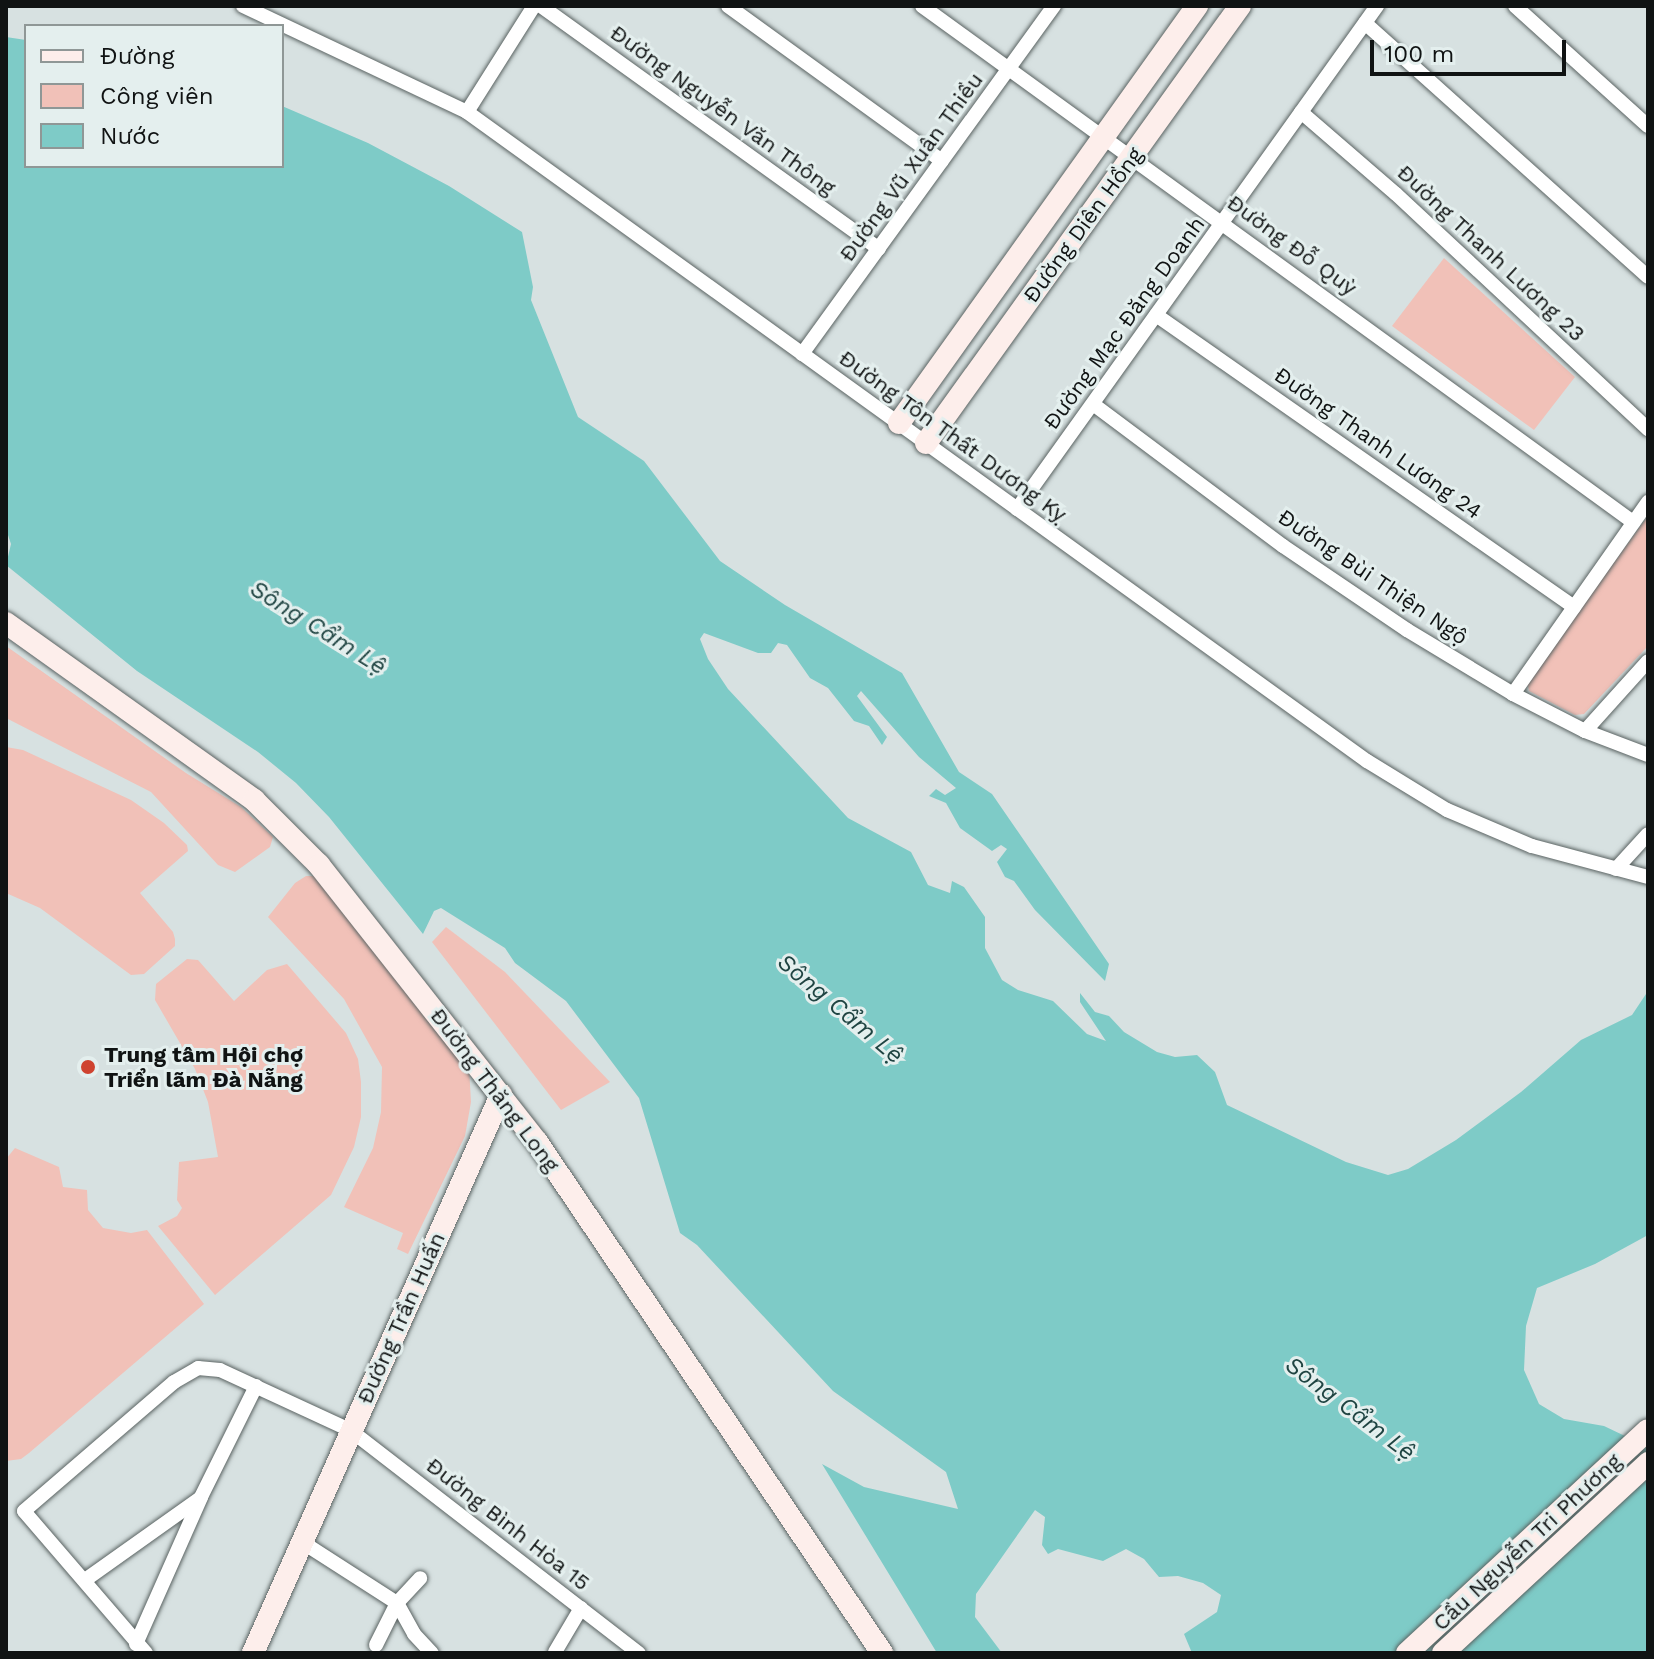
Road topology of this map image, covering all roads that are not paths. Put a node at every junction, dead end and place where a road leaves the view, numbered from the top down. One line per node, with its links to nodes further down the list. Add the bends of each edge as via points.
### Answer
1 (243, 6): 12 (street, Đường Tôn Thất Dương Kỵ)
2 (534, 6): 15 (street)
3 (541, 6): 22 (street, Đường Nguyễn Văn Thông)
4 (728, 6): 20 (street)
5 (922, 6): 14 (street, Đường Đỗ Quỳ)
6 (1054, 6): 14 (street, Đường Vũ Xuân Thiều)
7 (1197, 6): 18 (street, Đường Diên Hồng)
8 (1240, 6): 19 (street, Đường Diên Hồng)
9 (1377, 6): 11 (street, Đường Mạc Đăng Doanh)
10 (1515, 6): 17 (street)
11 (1365, 23): 16 (street, Đường Mạc Đăng Doanh); 23 (street)
12 (281, 24)
13 (284, 25): 15 (street, Đường Tôn Thất Dương Kỵ)
14 (1009, 68): 18 (street, Đường Đỗ Quỳ); 20 (street, Đường Vũ Xuân Thiều)
15 (467, 112): 25 (street, Đường Tôn Thất Dương Kỵ)
16 (1301, 112): 21 (street, Đường Mạc Đăng Doanh); 28 (street, Đường Thanh Lương 23)
17 (1648, 126)
18 (1103, 137): 19 (street, Đường Đỗ Quỳ); 27 (street, Đường Diên Hồng)
19 (1131, 158): 21 (street, Đường Đỗ Quỳ); 29 (street, Đường Diên Hồng)
20 (942, 161): 22 (street, Đường Vũ Xuân Thiều)
21 (1223, 222): 24 (street, Đường Mạc Đăng Doanh); 32 (street, Đường Đỗ Quỳ)
22 (879, 249): 25 (street, Đường Vũ Xuân Thiều)
23 (1648, 277)
24 (1156, 315): 26 (street, Đường Mạc Đăng Doanh); 33 (street, Đường Thanh Lương 24)
25 (802, 354): 27 (street, Đường Tôn Thất Dương Kỵ)
26 (1093, 404): 31 (street, Đường Mạc Đăng Doanh); 36 (street, Đường Bùi Thiện Ngộ, via 1283,546)
27 (899, 423): 29 (street, Đường Tôn Thất Dương Kỵ)
28 (1648, 429)
29 (926, 443): 31 (street, Đường Tôn Thất Dương Kỵ)
30 (1648, 502): 32 (street)
31 (1017, 509): 40 (street, Đường Tôn Thất Dương Kỵ, via 1367,761 1447,810 1532,846)
32 (1633, 522): 33 (street)
33 (1574, 607): 36 (street)
34 (6, 623): 42 (street, Đường Thăng Long, via 270,814 319,865)
35 (1648, 661): 37 (street)
36 (1513, 694): 37 (street, Đường Bùi Thiện Ngộ)
37 (1585, 731): 38 (street, Đường Bùi Thiện Ngộ)
38 (1648, 755)
39 (1648, 834): 40 (street)
40 (1616, 869): 41 (street, Đường Tôn Thất Dương Kỵ)
41 (1648, 877)
42 (501, 1095): 44 (street, Đường Trần Huấn); 59 (street, Đường Thăng Long)
43 (256, 1386): 44 (street, Đường Bình Hòa 15); 47 (street); 50 (street, Đường Bình Hòa 15, via 220,1370 198,1368 174,1382 24,1511)
44 (350, 1430): 48 (street, Đường Trần Huấn); 52 (street, Đường Bình Hòa 15)
45 (1648, 1430): 60 (street, Cầu Nguyễn Tri Phương)
46 (1648, 1463): 61 (street, Cầu Nguyễn Tri Phương)
47 (201, 1497): 50 (street); 54 (street)
48 (302, 1542): 51 (street); 56 (street, Đường Trần Huấn)
49 (420, 1578): 51 (street)
50 (85, 1580): 54 (street)
51 (397, 1603): 53 (street); 57 (street)
52 (581, 1608): 55 (street); 58 (street, Đường Bình Hòa 15)
53 (376, 1645)
54 (141, 1649)
55 (555, 1652)
56 (253, 1653)
57 (432, 1653)
58 (639, 1653)
59 (882, 1653)
60 (1407, 1653)
61 (1443, 1653)

